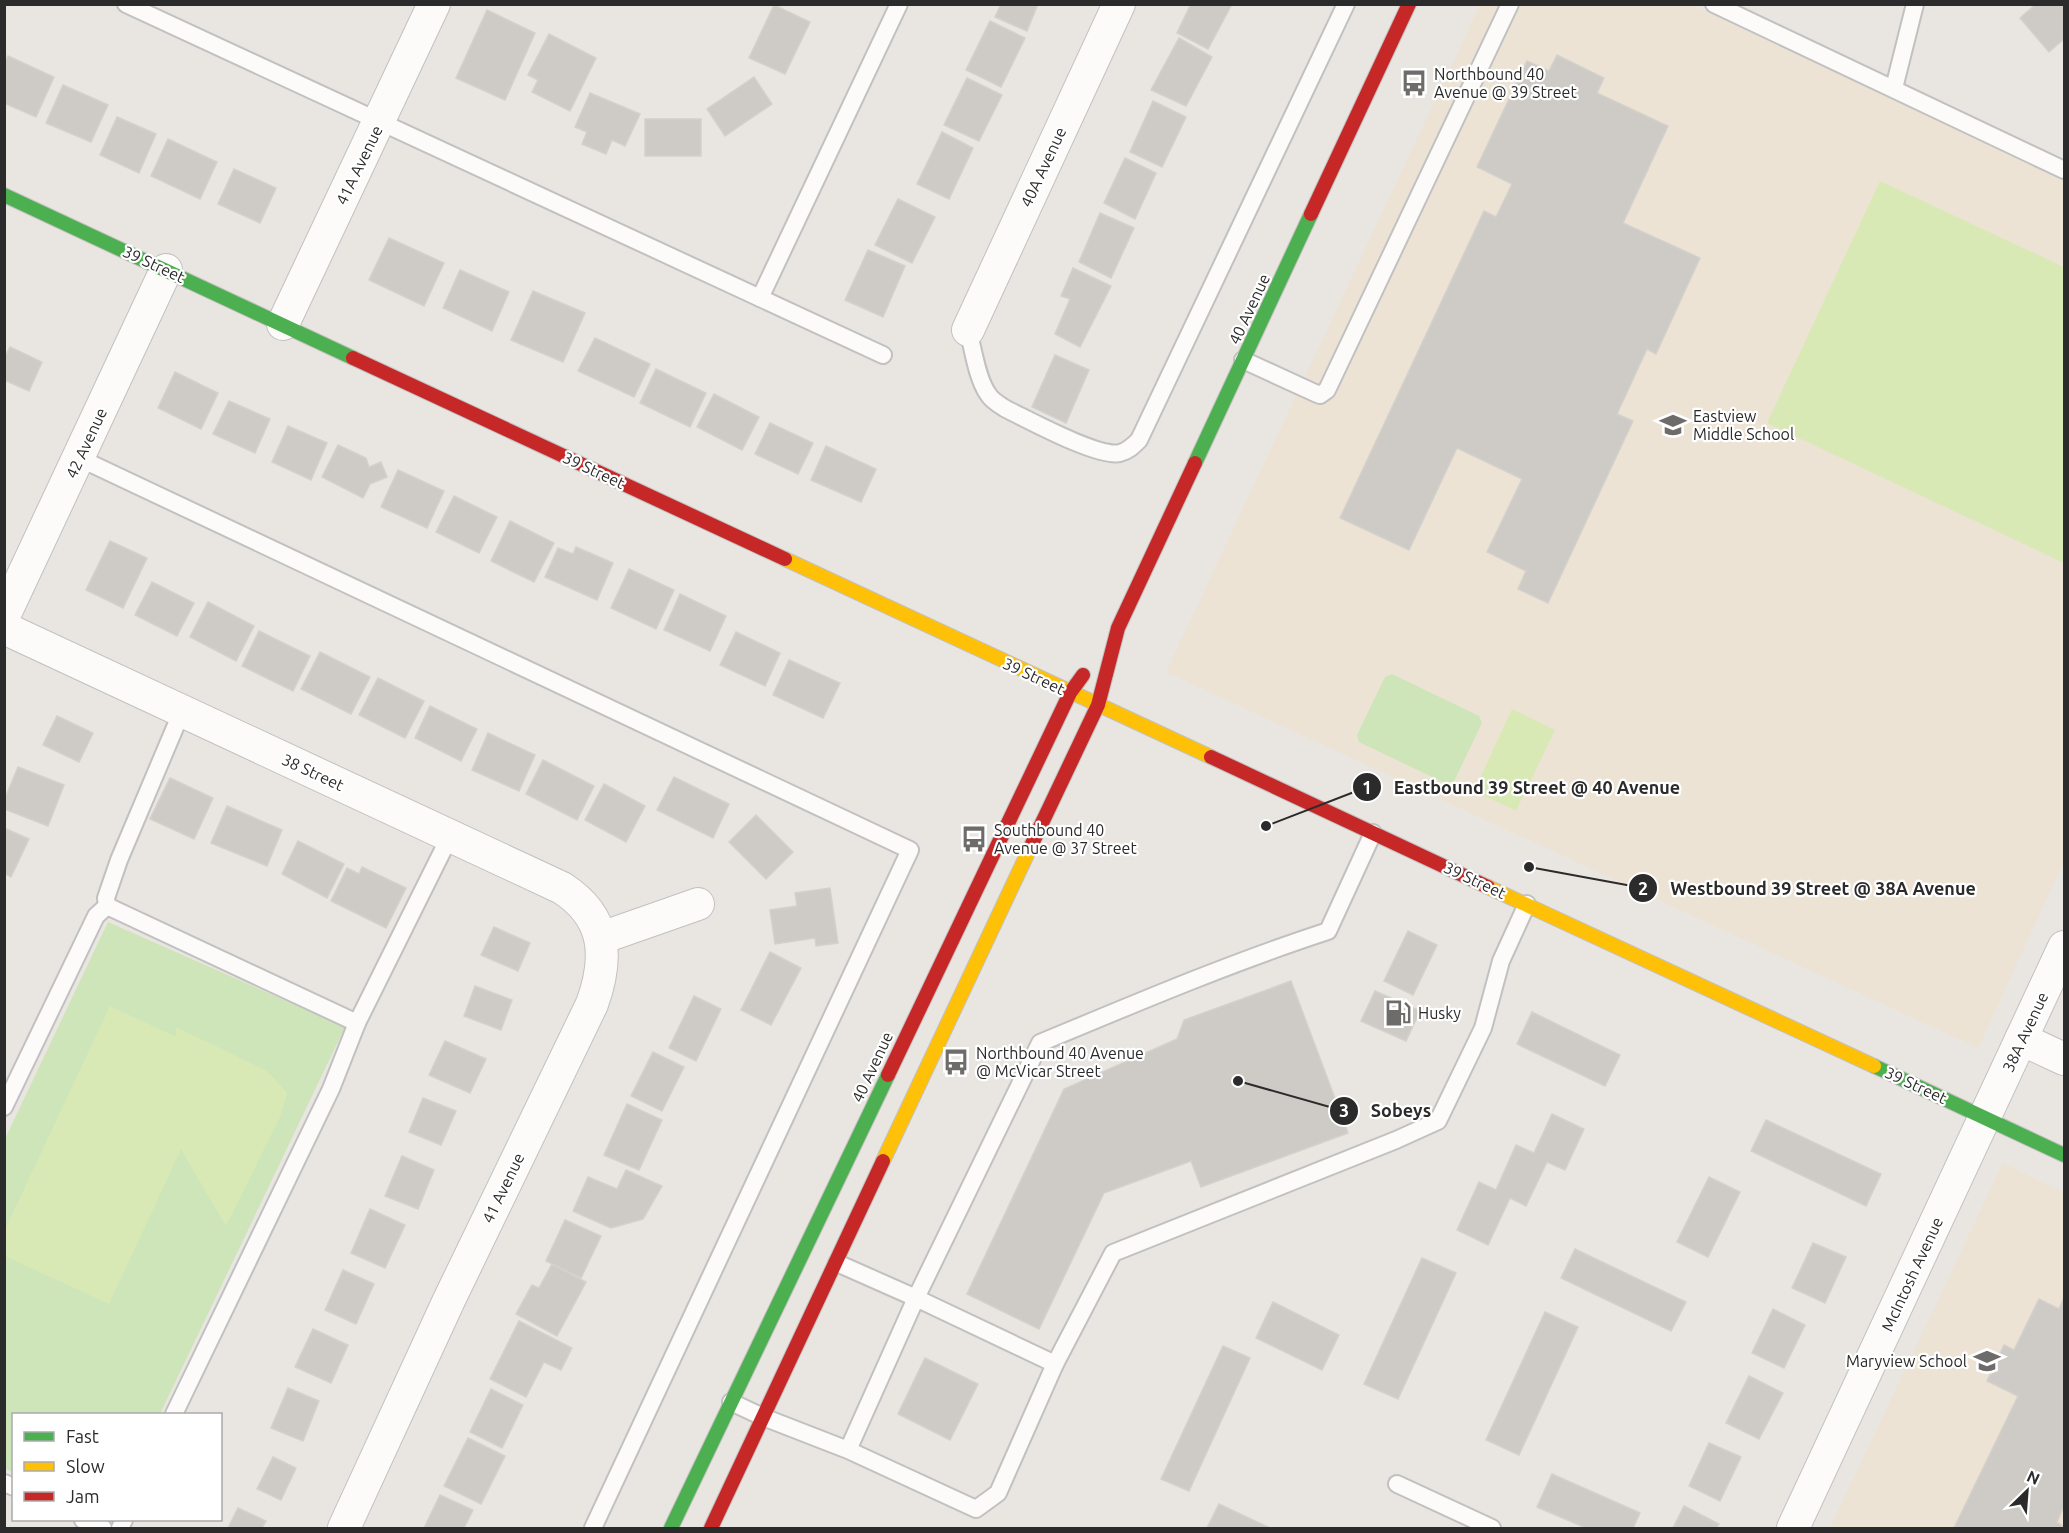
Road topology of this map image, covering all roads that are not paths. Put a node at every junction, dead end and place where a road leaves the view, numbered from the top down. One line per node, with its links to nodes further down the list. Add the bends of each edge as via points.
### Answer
1 (126, 4): 11 (lane)
2 (434, 4): 11 (street, 41A Avenue)
3 (899, 4): 15 (lane)
4 (1119, 4): 17 (street, 40A Avenue)
5 (1346, 4): 17 (lane, via 1139,440 1129,450 1118,454 1099,452 995,402 984,387)
6 (1409, 4): 19 (main road, 40 Avenue)
7 (1510, 4): 19 (lane, via 1327,390 1320,395)
8 (1714, 4): 10 (lane)
9 (1915, 4): 10 (lane)
10 (1894, 88): 12 (lane)
11 (380, 121): 15 (lane); 16 (street, 41A Avenue)
12 (2064, 170)
13 (4, 195): 14 (main road, 39 Street)
14 (166, 270): 16 (main road, 39 Street); 20 (street, 42 Avenue)
15 (760, 298): 18 (lane)
16 (283, 324): 24 (main road, 39 Street)
17 (968, 330)
18 (882, 355)
19 (1243, 360): 23 (main road, 40 Avenue)
20 (79, 458): 21 (street, 42 Avenue); 51 (lane, via 910,850)
21 (4, 616)
22 (4, 628): 26 (street, 38 Street)
23 (1118, 628): 24 (main road, 40 Avenue); 25 (main road, 40 Avenue)
24 (1070, 693): 25 (main road, 39 Street); 43 (main road, 40 Avenue)
25 (1098, 705): 27 (main road, 39 Street); 40 (main road, 40 Avenue)
26 (182, 711): 28 (street, 38 Street); 31 (lane, via 119,860)
27 (1373, 833): 30 (main road, 39 Street); 41 (lane, via 1328,931 1248,958 1040,1043)
28 (450, 836): 32 (street, 38 Street, via 577,898 590,913); 34 (lane)
29 (698, 904): 32 (street)
30 (1527, 904): 38 (main road, 39 Street); 42 (lane, via 1501,961 1483,1028 1438,1121 1113,1253)
31 (107, 906): 34 (lane); 37 (lane, via 96,916)
32 (601, 938): 50 (street, 41 Avenue, via 601,974 592,1004)
33 (2064, 947): 35 (street, 38A Avenue)
34 (357, 1023): 44 (lane, via 331,1089)
35 (2022, 1039): 36 (street); 38 (street, 38A Avenue)
36 (2064, 1059)
37 (4, 1107)
38 (1984, 1118): 39 (main road, 39 Street); 55 (street, McIntosh Avenue)
39 (2064, 1155)
40 (837, 1263): 41 (lane); 45 (main road, 40 Avenue)
41 (916, 1298): 42 (lane); 46 (lane)
42 (1055, 1364): 46 (lane, via 998,1493 976,1509)
43 (731, 1402): 45 (lane); 52 (main road, 40 Avenue)
44 (174, 1413)
45 (763, 1417): 46 (lane); 53 (main road, 40 Avenue)
46 (848, 1450)
47 (1396, 1484): 54 (lane)
48 (86, 1521): 49 (lane)
49 (103, 1528)
50 (344, 1528)
51 (593, 1528)
52 (672, 1528)
53 (711, 1528)
54 (1492, 1528)
55 (1793, 1528)

